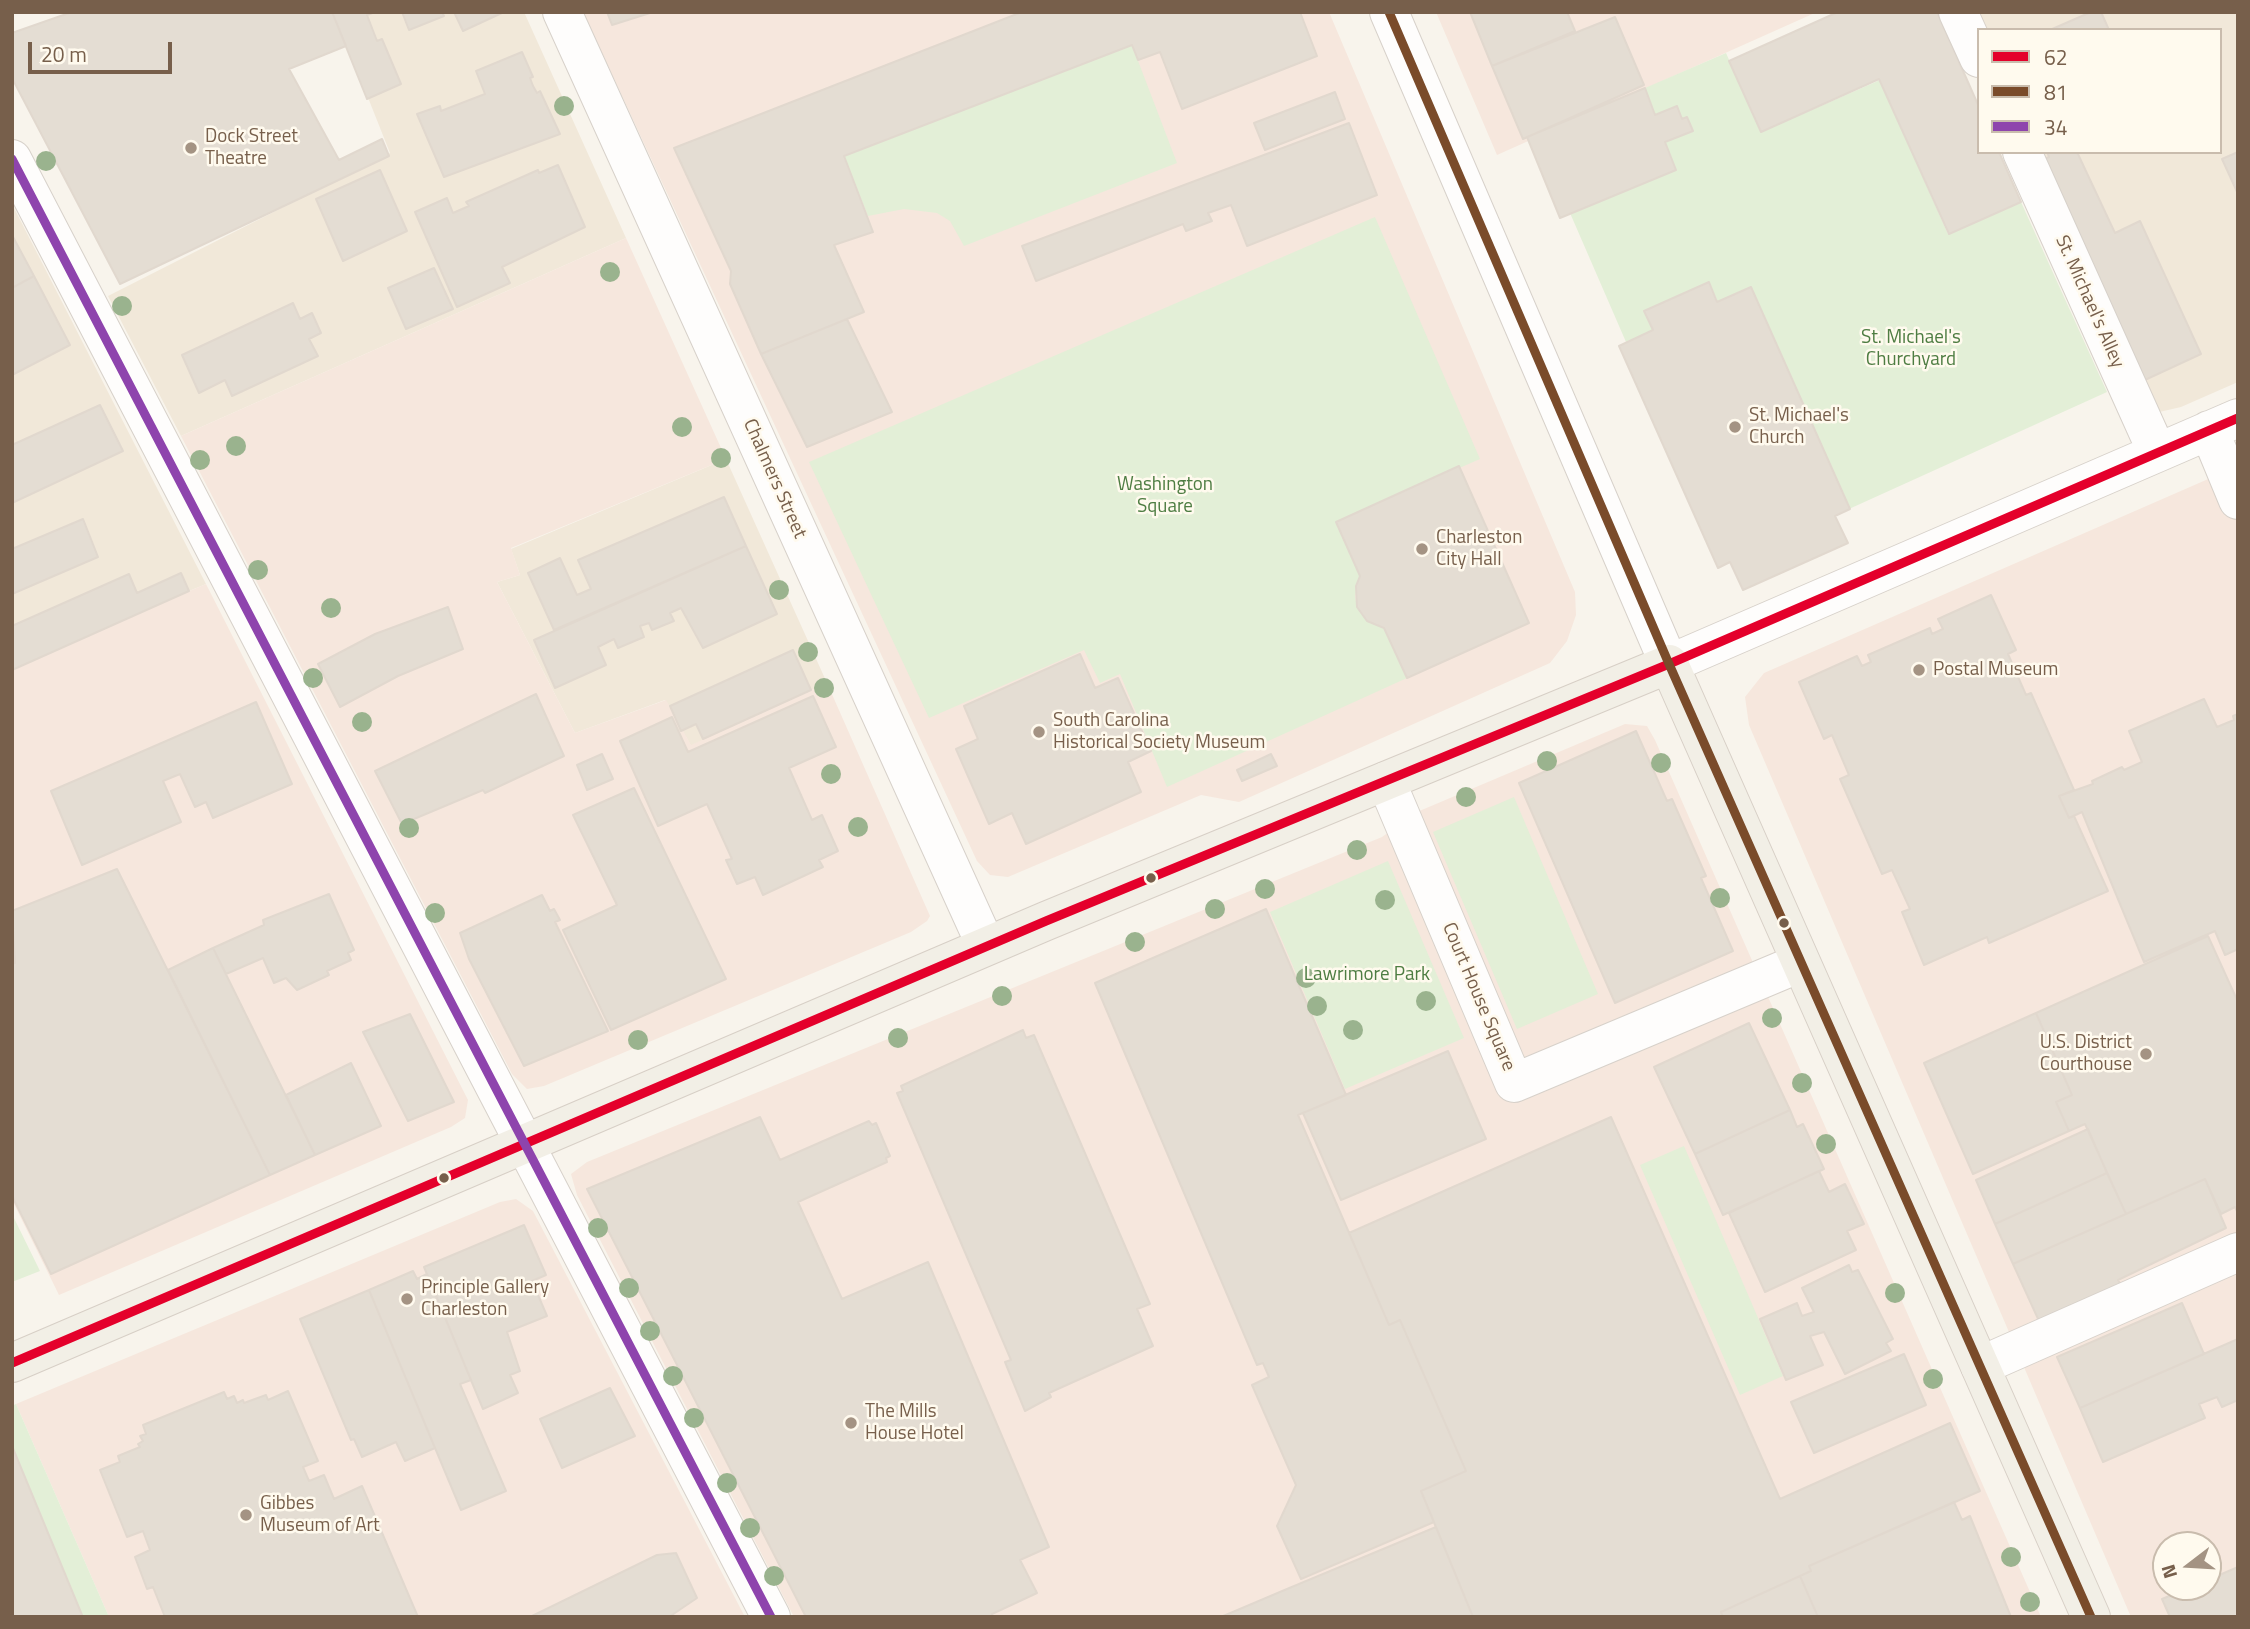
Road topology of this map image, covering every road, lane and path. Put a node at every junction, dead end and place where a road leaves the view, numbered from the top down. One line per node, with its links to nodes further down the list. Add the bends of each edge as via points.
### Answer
1 (562, 12): 12 (street, Chalmers Street)
2 (1390, 12): 10 (street)
3 (1958, 12): 4 (street)
4 (1977, 54)
5 (2023, 154): 8 (street, St. Michael's Alley)
6 (12, 159): 14 (street)
7 (2223, 424): 8 (street); 9 (street)
8 (2157, 452): 10 (street)
9 (2238, 500)
10 (1669, 664): 11 (main road); 13 (main road)
11 (1385, 781): 12 (main road); 13 (street, Court House Square, via 1514,1083)
12 (986, 946): 14 (main road)
13 (1800, 963): 17 (main road)
14 (524, 1144): 16 (main road); 18 (street)
15 (2238, 1252): 17 (street)
16 (12, 1363)
17 (1980, 1366): 19 (main road)
18 (771, 1617)
19 (2091, 1617)

